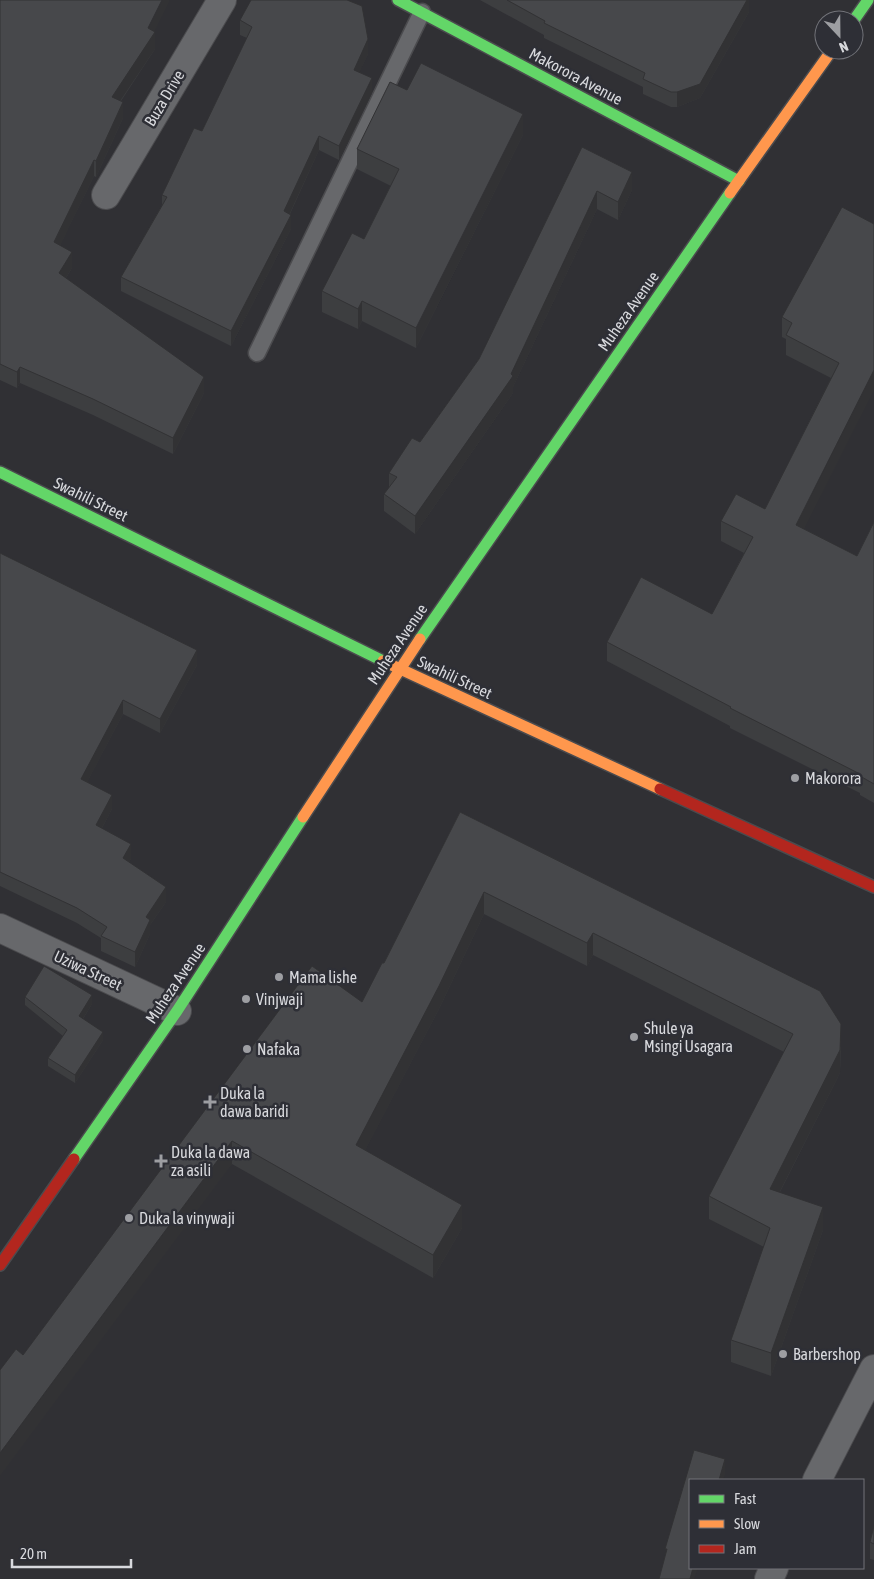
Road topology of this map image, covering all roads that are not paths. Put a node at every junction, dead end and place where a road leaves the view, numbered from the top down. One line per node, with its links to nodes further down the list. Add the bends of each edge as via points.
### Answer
1 (222, 0): 6 (street, Buza Drive)
2 (398, 0): 3 (street, Makorora Avenue)
3 (422, 12): 5 (street, Makorora Avenue); 7 (lane)
4 (825, 60): 5 (street, Muheza Avenue)
5 (739, 181): 9 (street, Muheza Avenue)
6 (106, 195)
7 (257, 353)
8 (0, 472): 9 (street, Swahili Street)
9 (399, 669): 10 (street, Swahili Street); 12 (street, Muheza Avenue)
10 (874, 887)
11 (0, 928): 12 (street, Uziwa Street)
12 (177, 1011): 13 (street, Muheza Avenue)
13 (0, 1265)
14 (874, 1369): 15 (street)
15 (819, 1479)

